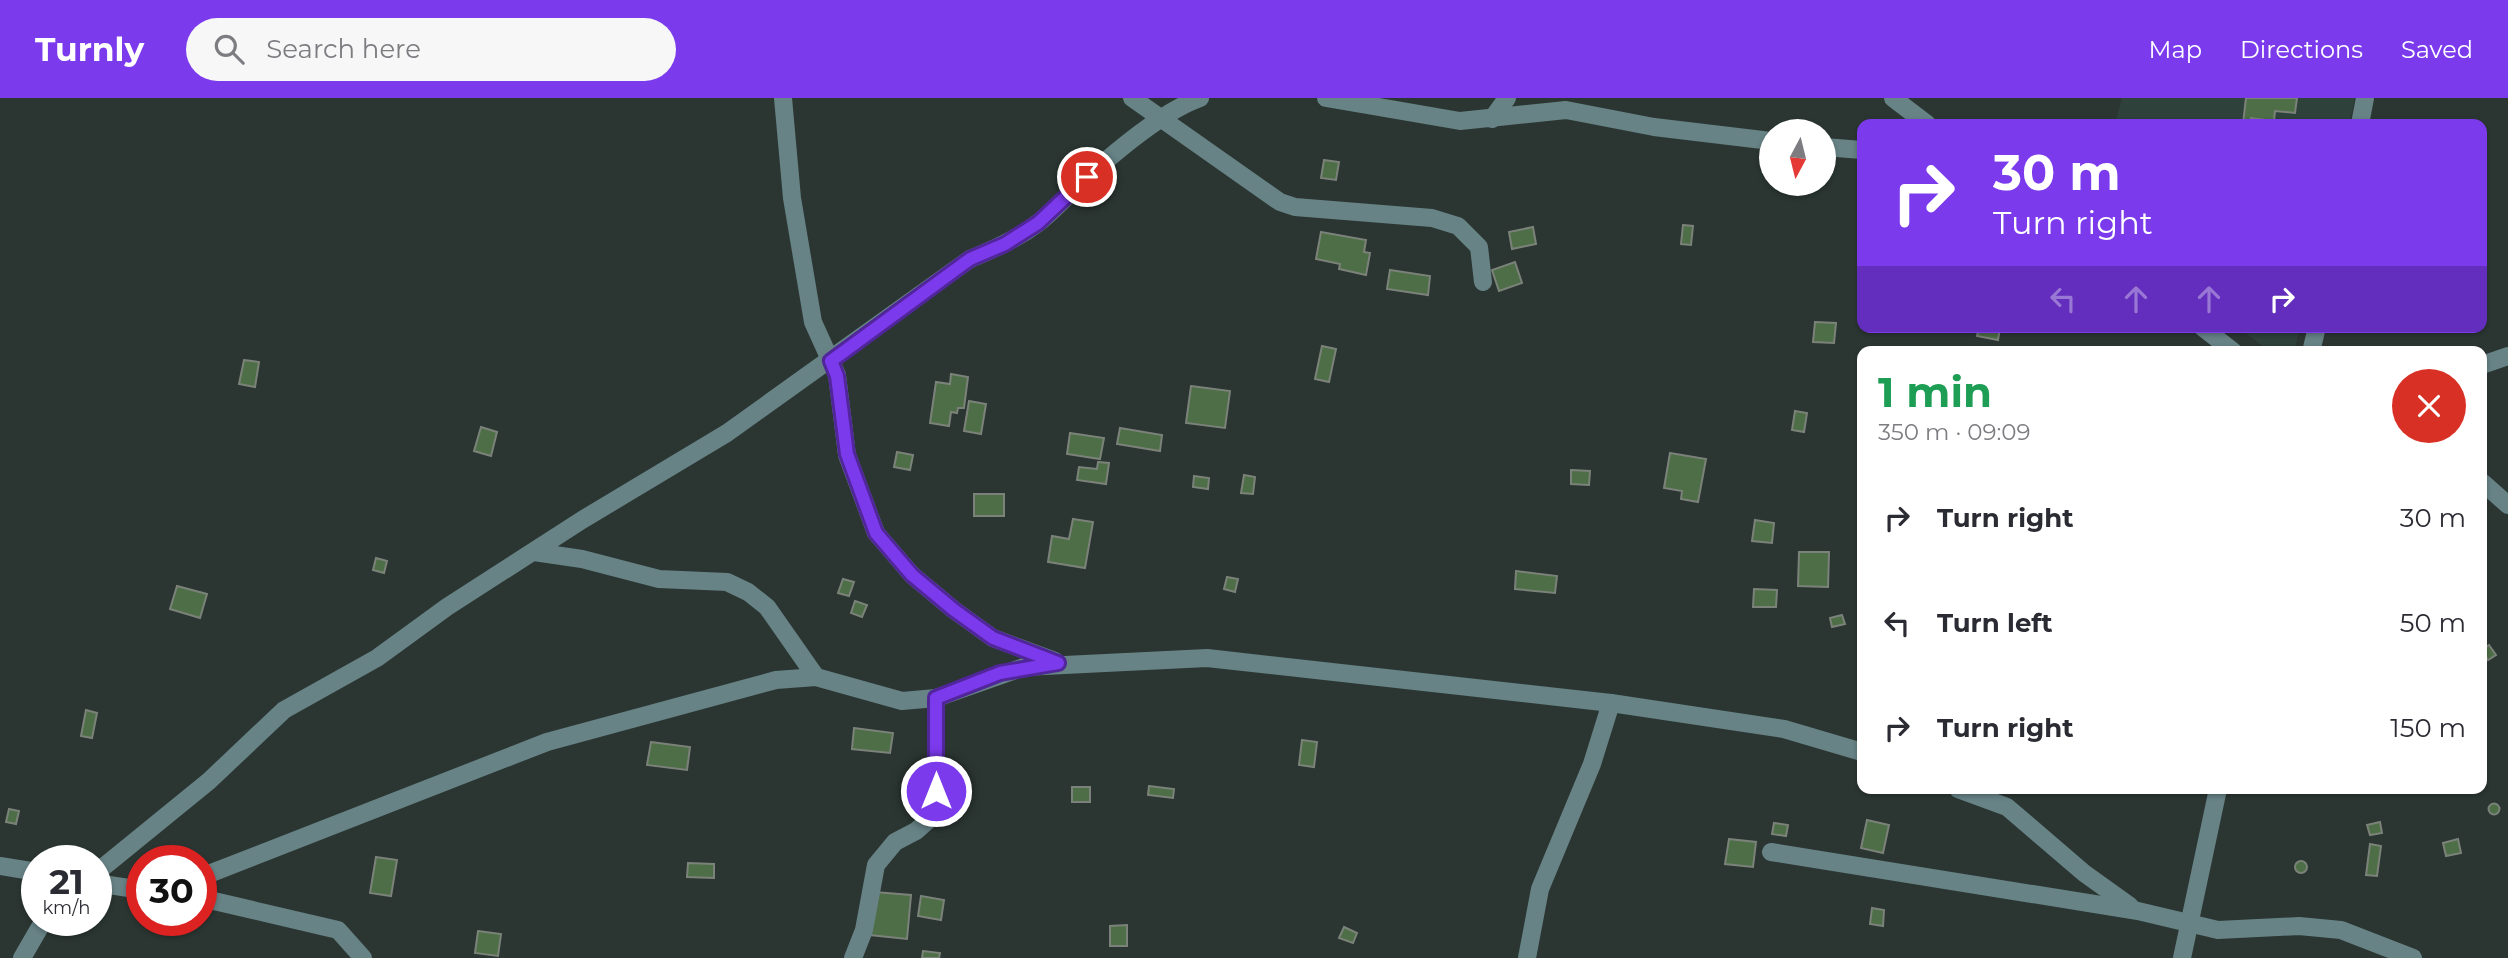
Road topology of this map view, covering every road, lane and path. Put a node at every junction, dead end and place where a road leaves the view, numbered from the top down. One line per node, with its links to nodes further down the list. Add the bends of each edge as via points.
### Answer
1 (783, 98): 19 (street, via 792,198 813,322)
2 (1132, 98): 8 (street)
3 (1200, 98): 8 (street)
4 (1326, 98): 9 (street, via 1461,121)
5 (1507, 98): 9 (street)
6 (1894, 98): 10 (street)
7 (2365, 98): 11 (street)
8 (1163, 118): 15 (street, via 1280,202 1432,218 1458,226 1479,247); 19 (street, via 1087,177 1038,223 970,259)
9 (1492, 119): 12 (street, via 1566,110)
10 (1921, 119)
11 (2361, 119)
12 (1759, 140)
13 (1836, 148): 14 (street)
14 (1857, 150)
15 (1483, 282)
16 (2210, 333): 17 (street)
17 (2226, 346)
18 (2508, 356): 20 (street)
19 (831, 361): 23 (street, via 727,433); 24 (street, via 847,454 876,533 912,575 963,617 993,638)
20 (2487, 363)
21 (2487, 486): 22 (street)
22 (2508, 505)
23 (534, 552): 25 (street, via 659,579 727,582 767,607); 32 (street, via 377,658 284,710 209,781)
24 (1058, 663): 26 (street, via 1000,673); 27 (street, via 1208,658)
25 (816, 677): 26 (street, via 902,701); 35 (street, via 776,680 547,742)
26 (936, 698): 43 (street, via 933,816 895,842 876,865 864,930)
27 (1611, 703): 28 (street, via 1784,729); 44 (street, via 1592,764 1540,889)
28 (1857, 751)
29 (1972, 794): 37 (street, via 2007,807 2084,873)
30 (2217, 794): 38 (street)
31 (1771, 852): 37 (street)
32 (112, 860)
33 (0, 866): 34 (street)
34 (21, 869)
35 (217, 871)
36 (217, 902): 42 (street, via 338,930)
37 (2138, 911): 38 (street)
38 (2190, 922): 39 (street); 45 (street)
39 (2218, 930): 45 (street); 46 (street, via 2341,930)
40 (35, 936): 41 (street)
41 (22, 958)
42 (363, 958)
43 (853, 958)
44 (1527, 958)
45 (2183, 958)
46 (2413, 958)

